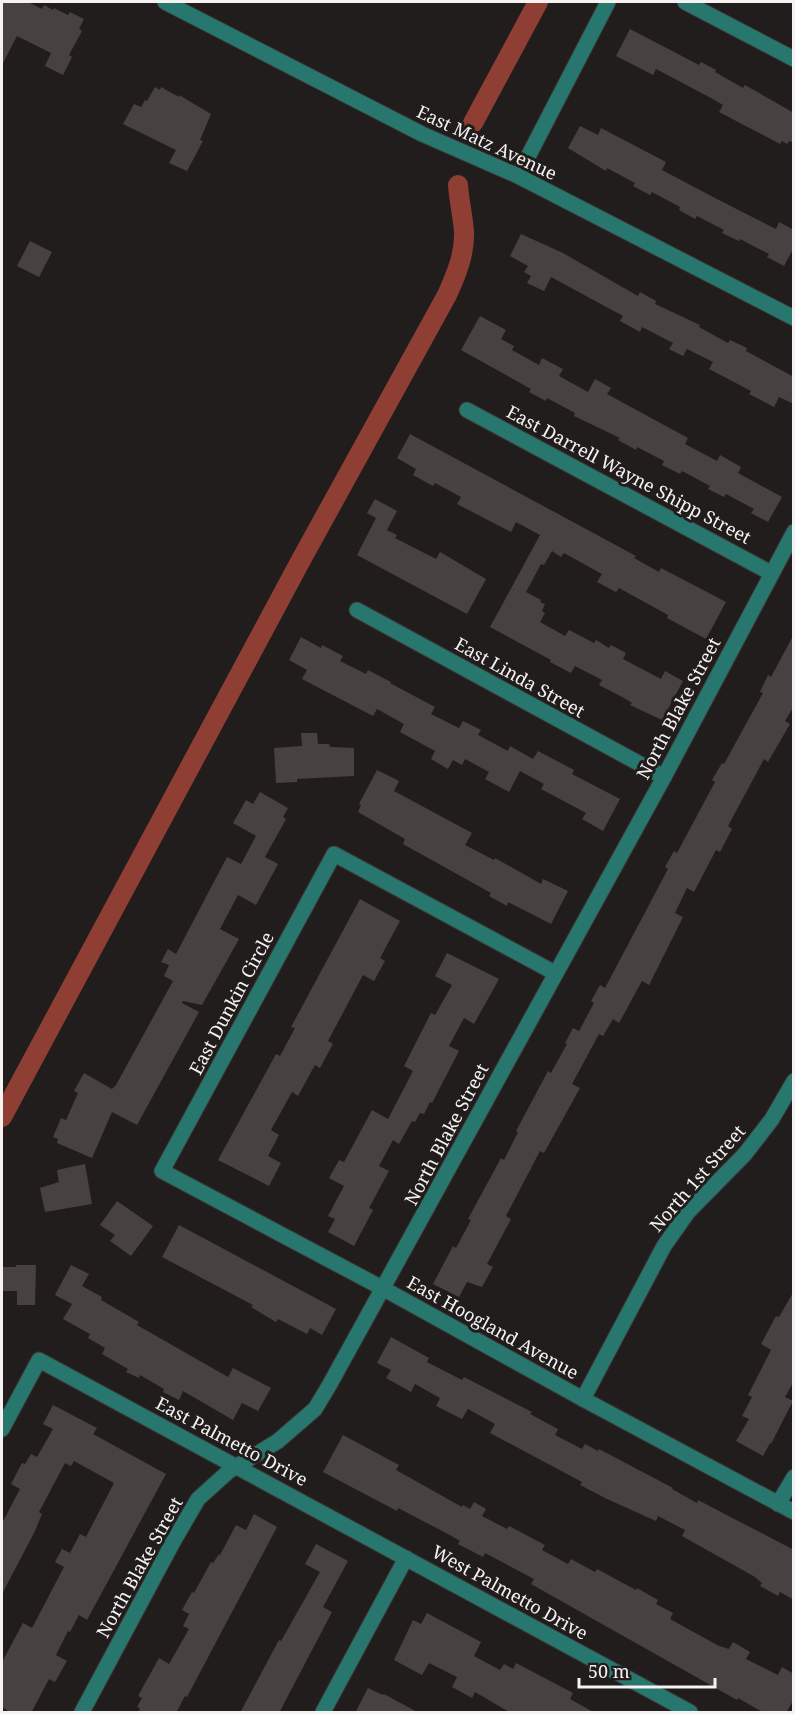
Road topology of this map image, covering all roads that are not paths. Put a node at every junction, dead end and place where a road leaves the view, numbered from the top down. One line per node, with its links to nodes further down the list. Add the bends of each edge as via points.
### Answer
1 (165, 2): 5 (street, East Matz Avenue, via 422,134)
2 (608, 2): 5 (street)
3 (685, 2): 4 (street)
4 (794, 59)
5 (518, 176): 6 (street, East Matz Avenue)
6 (794, 318)
7 (467, 410): 9 (street, East Darrell Wayne Shipp Street)
8 (794, 532): 9 (street, North Blake Street)
9 (771, 573): 11 (street, North Blake Street)
10 (357, 610): 11 (street, East Linda Street)
11 (664, 777): 12 (street, North Blake Street)
12 (555, 973): 14 (street, North Blake Street); 14 (street, East Dunkin Circle, via 334,854 162,1171)
13 (794, 1081): 15 (street, North 1st Street, via 745,1154 688,1212 664,1246)
14 (384, 1289): 15 (street, East Hoogland Avenue); 17 (street, North Blake Street, via 315,1409 279,1441)
15 (583, 1399): 19 (street, East Hoogland Avenue)
16 (2, 1429): 17 (street, East Palmetto Drive, via 39,1360)
17 (238, 1466): 21 (street, East Palmetto Drive); 22 (street, North Blake Street, via 198,1499)
18 (794, 1477): 19 (street)
19 (778, 1504): 20 (street, East Hoogland Avenue)
20 (794, 1512)
21 (406, 1558): 23 (street); 24 (street, West Palmetto Drive)
22 (82, 1713)
23 (323, 1713)
24 (690, 1713)

